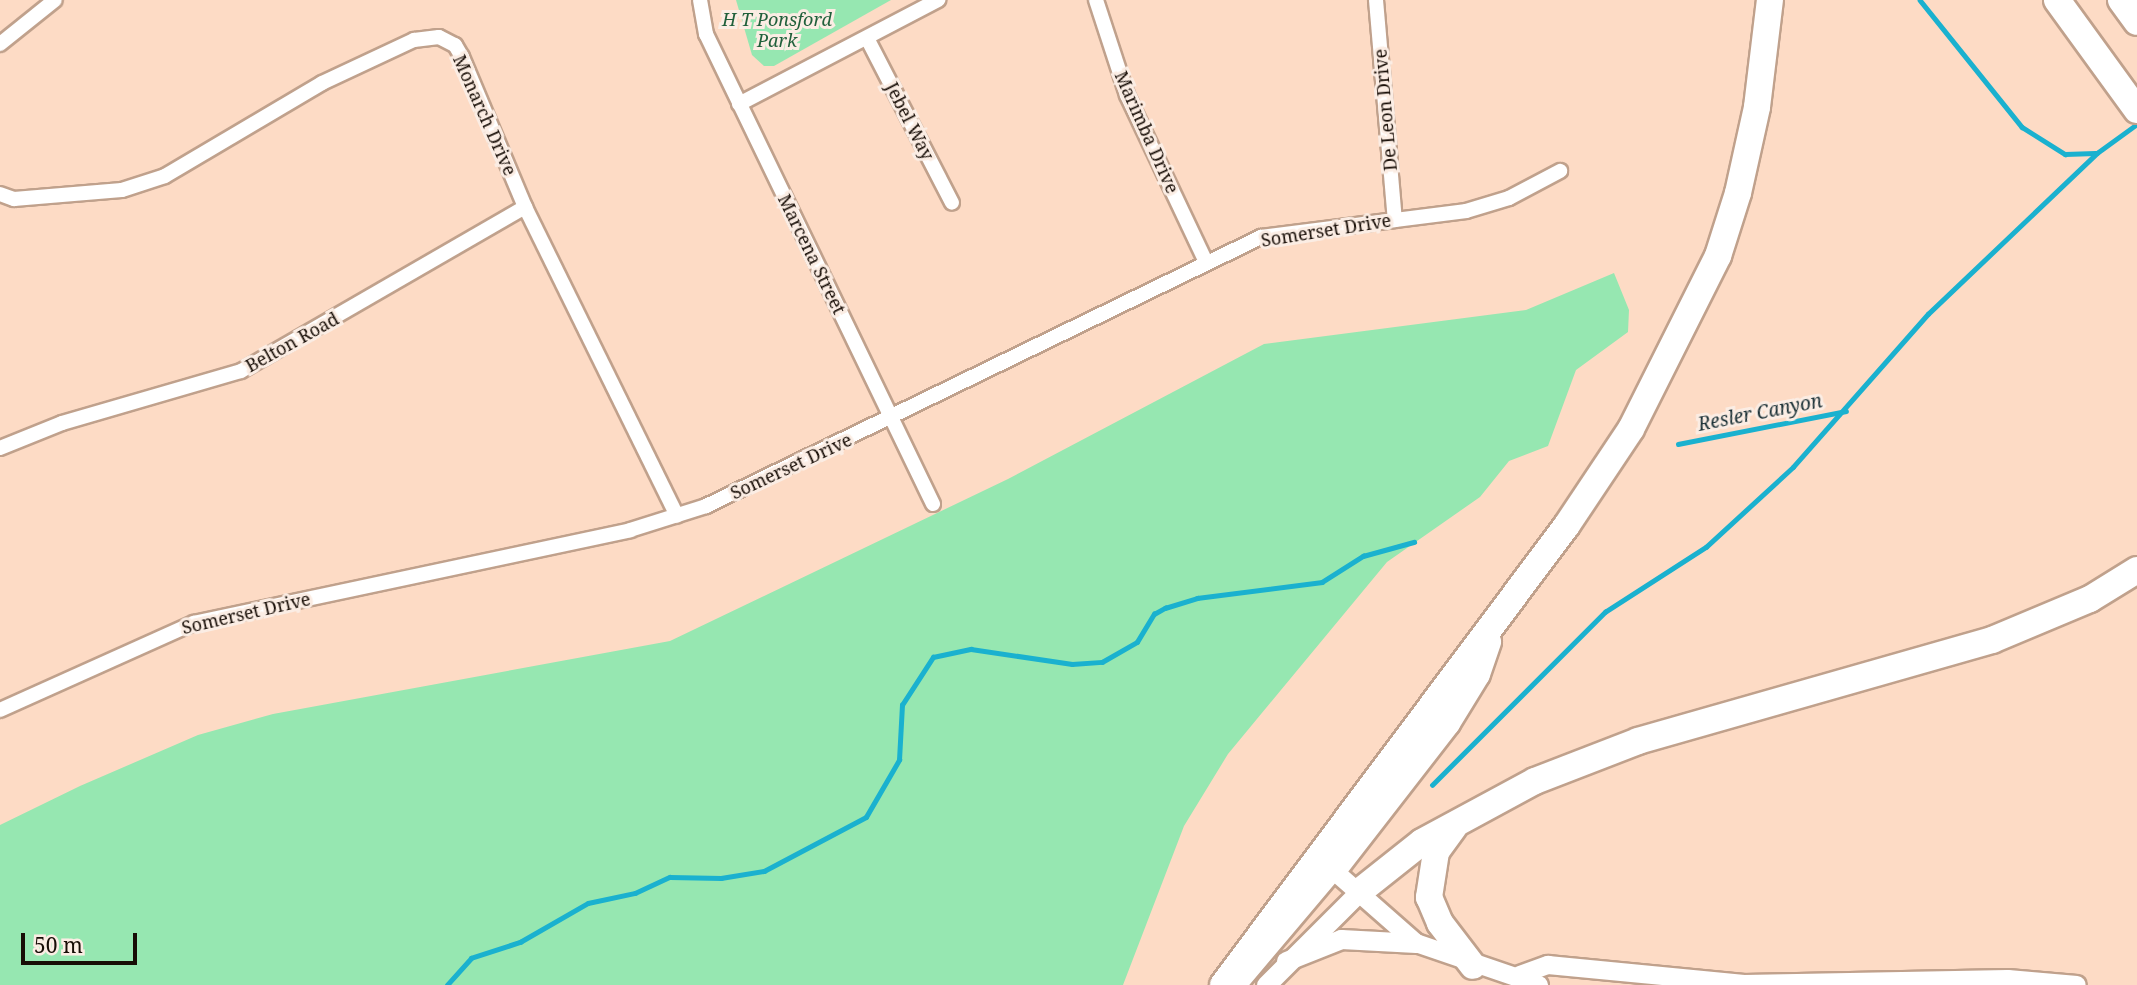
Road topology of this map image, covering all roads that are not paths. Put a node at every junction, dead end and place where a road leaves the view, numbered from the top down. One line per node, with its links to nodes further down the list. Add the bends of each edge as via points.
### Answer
1 (55, 0): 11 (street)
2 (700, 0): 12 (street, Marcena Street, via 706,34)
3 (938, 0): 10 (street)
4 (1096, 0): 19 (street, Marimba Drive, via 1127,95)
5 (1376, 0): 18 (street, De Leon Drive)
6 (1770, 0): 25 (highway, via 1758,107 1718,256 1631,429)
7 (2057, 0): 13 (highway)
8 (2121, 0): 9 (highway)
9 (2137, 22)
10 (869, 40): 12 (street); 16 (street, Jebel Way)
11 (0, 44)
12 (738, 104): 20 (street, Marcena Street)
13 (2137, 110)
14 (1560, 171): 18 (street, Somerset Drive, via 1495,204)
15 (0, 194): 17 (street, Monarch Drive, via 14,199 122,190 164,176 322,83 414,40 439,37 455,45 462,57)
16 (952, 203)
17 (525, 207): 21 (street, Belton Road, via 241,371 62,423); 23 (street, Monarch Drive)
18 (1395, 220): 19 (street, Somerset Drive, via 1276,234)
19 (1205, 260): 20 (street, Somerset Drive)
20 (892, 418): 22 (street, Marcena Street); 23 (street, Somerset Drive)
21 (0, 448)
22 (933, 504)
23 (677, 516): 26 (street, Somerset Drive, via 194,623)
24 (2137, 570): 27 (highway, via 2090,599 1992,640 1638,741 1535,781)
25 (1497, 617): 28 (highway, via 1478,674 1447,723); 34 (highway)
26 (0, 710)
27 (1458, 820): 29 (highway); 32 (highway, via 1436,852 1429,897 1440,923)
28 (1333, 870): 29 (street); 35 (main road)
29 (1359, 892): 30 (street); 31 (main road)
30 (1416, 943): 31 (main road, via 1341,939); 32 (street)
31 (1286, 961): 36 (main road)
32 (1473, 966): 33 (street)
33 (1520, 975): 37 (street); 38 (street, via 1548,965 1744,984)
34 (1223, 985)
35 (1236, 985)
36 (1266, 985)
37 (1539, 985)
38 (1833, 985): 39 (street, via 2008,979)
39 (2077, 985)

